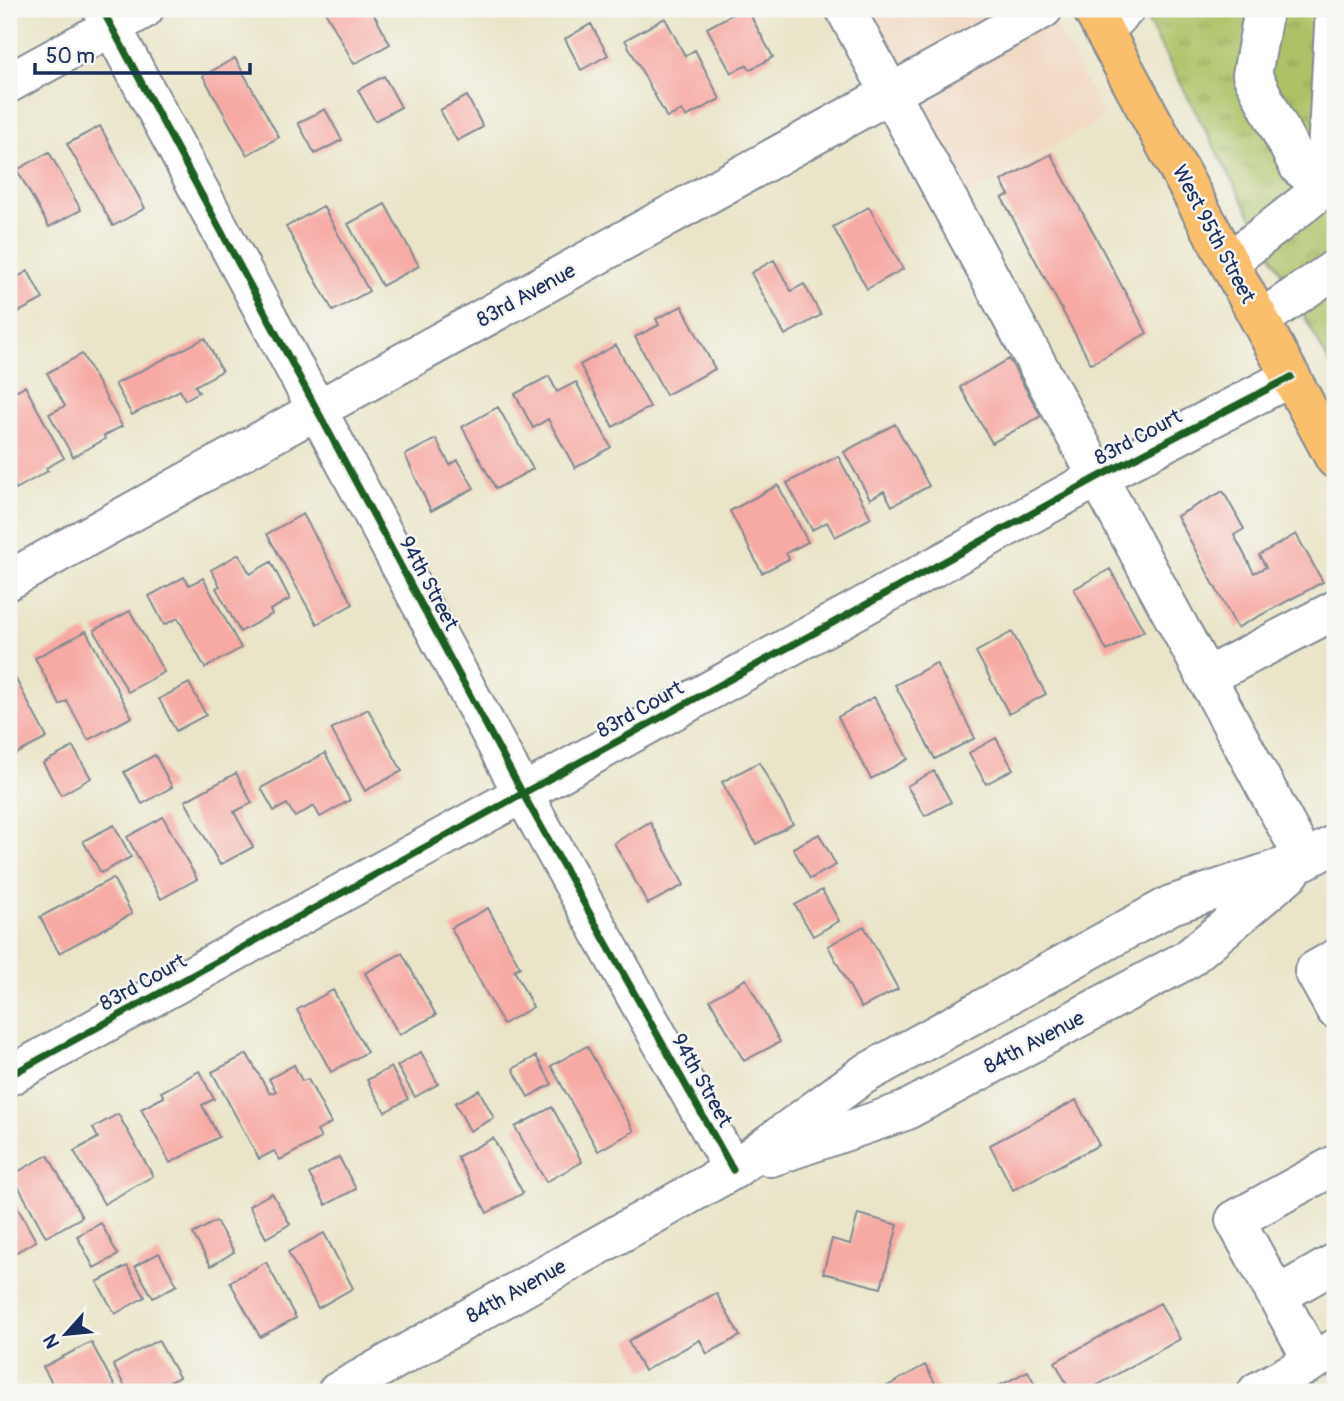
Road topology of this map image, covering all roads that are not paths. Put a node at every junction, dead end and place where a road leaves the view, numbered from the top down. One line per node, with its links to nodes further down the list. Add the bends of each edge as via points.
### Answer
1 (845, 9): 8 (street)
2 (1043, 9): 8 (street, 83rd Avenue)
3 (1264, 9): 9 (street, via 1252,75 1299,167)
4 (1335, 9): 9 (street)
5 (120, 15): 7 (street); 14 (street, 94th Street)
6 (1107, 16): 10 (main road, West 95th Street)
7 (9, 83)
8 (890, 92): 14 (street, 83rd Avenue); 16 (street)
9 (1330, 189): 10 (street)
10 (1229, 262): 12 (main road, West 95th Street)
11 (1335, 269): 12 (street)
12 (1260, 320): 13 (main road, West 95th Street)
13 (1291, 377): 15 (main road, West 95th Street); 16 (street, 83rd Court)
14 (317, 411): 17 (street, 83rd Avenue); 20 (street, 94th Street)
15 (1335, 459)
16 (1098, 477): 19 (street); 20 (street, 83rd Court)
17 (9, 580)
18 (1335, 610): 19 (street)
19 (1206, 677): 21 (street)
20 (523, 794): 24 (street, 83rd Court); 26 (street, 94th Street)
21 (1320, 852): 26 (street, 84th Avenue, via 1171,905 863,1076); 26 (street, 84th Avenue, via 1188,959 905,1111)
22 (1335, 959): 23 (street, via 1314,971)
23 (1335, 1009)
24 (9, 1076)
25 (1335, 1166): 28 (street, via 1235,1220)
26 (733, 1170): 30 (street, 84th Avenue)
27 (1335, 1262): 28 (street)
28 (1277, 1296): 29 (street)
29 (1323, 1365): 31 (street)
30 (337, 1392)
31 (1257, 1392)

